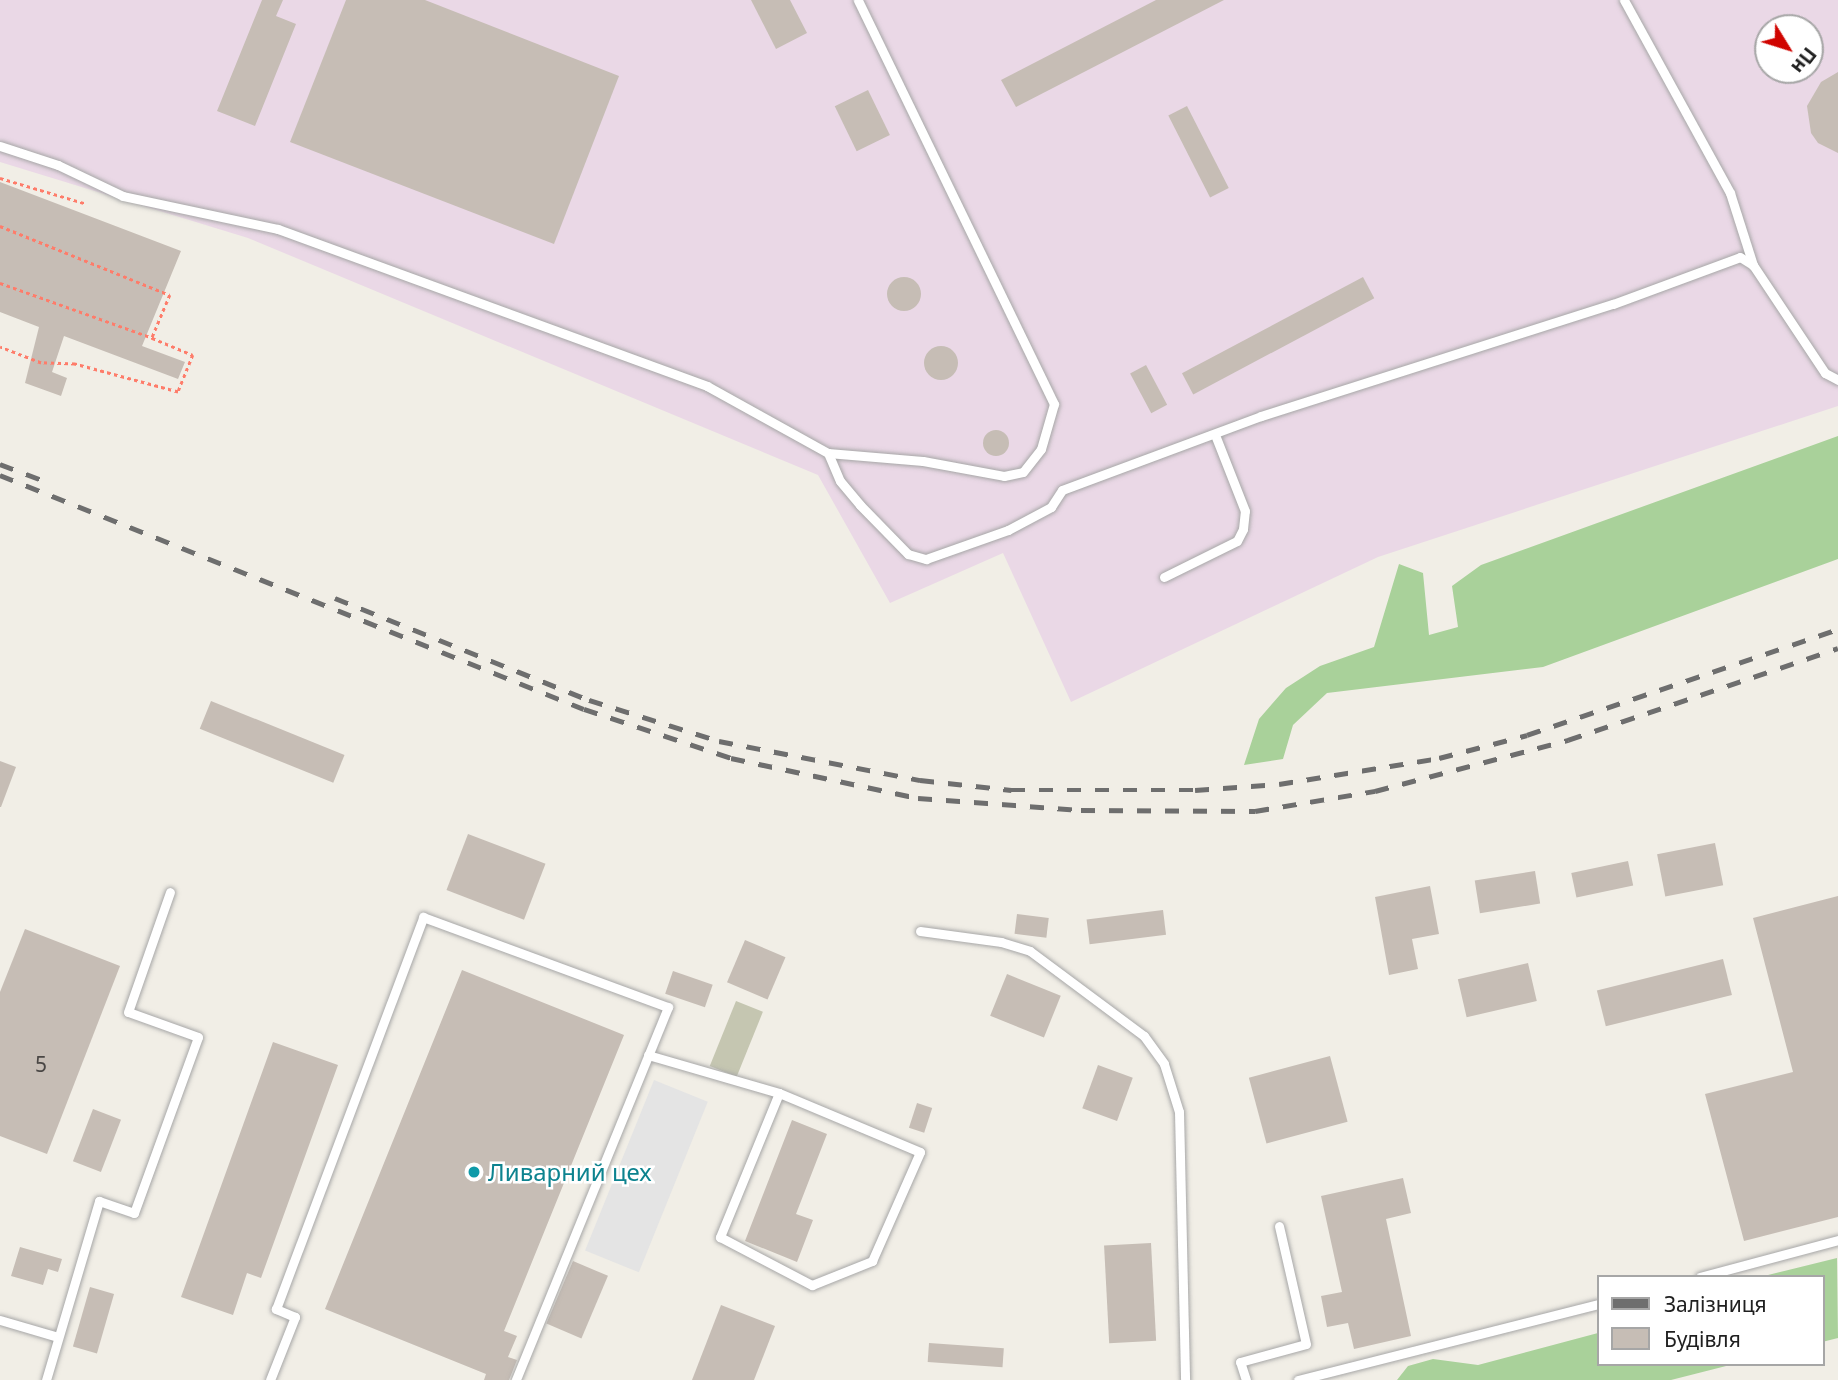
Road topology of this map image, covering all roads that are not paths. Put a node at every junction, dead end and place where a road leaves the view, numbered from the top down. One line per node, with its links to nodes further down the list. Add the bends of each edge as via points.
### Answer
1 (858, 0): 7 (lane, via 1054,404 1041,449 1023,472 1004,476 923,461)
2 (1624, 0): 4 (lane, via 1730,193)
3 (0, 146): 7 (lane, via 58,165 123,196 278,229 706,386)
4 (1753, 265): 5 (lane, via 1825,373); 6 (lane, via 1740,257)
5 (1838, 380)
6 (1215, 435): 7 (lane, via 1062,490 1051,507 1008,530 926,559 908,554 860,505 840,481); 8 (lane, via 1245,511 1242,529 1237,541)
7 (828, 453)
8 (1164, 577)
9 (170, 892): 18 (lane, via 128,1013 198,1037 134,1213 99,1201)
10 (920, 931): 22 (lane, via 1001,942 1030,951 1144,1036 1164,1064 1179,1112)
11 (648, 1055): 12 (lane); 20 (lane, via 668,1007 423,917 276,1309 295,1317); 21 (lane)
12 (779, 1093): 12 (lane, via 720,1237 812,1285 872,1261 920,1152)
13 (1279, 1226): 23 (lane, via 1306,1344 1240,1362)
14 (1838, 1240): 15 (lane)
15 (1707, 1275)
16 (1596, 1305): 24 (lane)
17 (0, 1320): 18 (lane)
18 (58, 1337): 19 (lane)
19 (46, 1380)
20 (270, 1380)
21 (516, 1380)
22 (1185, 1380)
23 (1246, 1380)
24 (1298, 1380)

